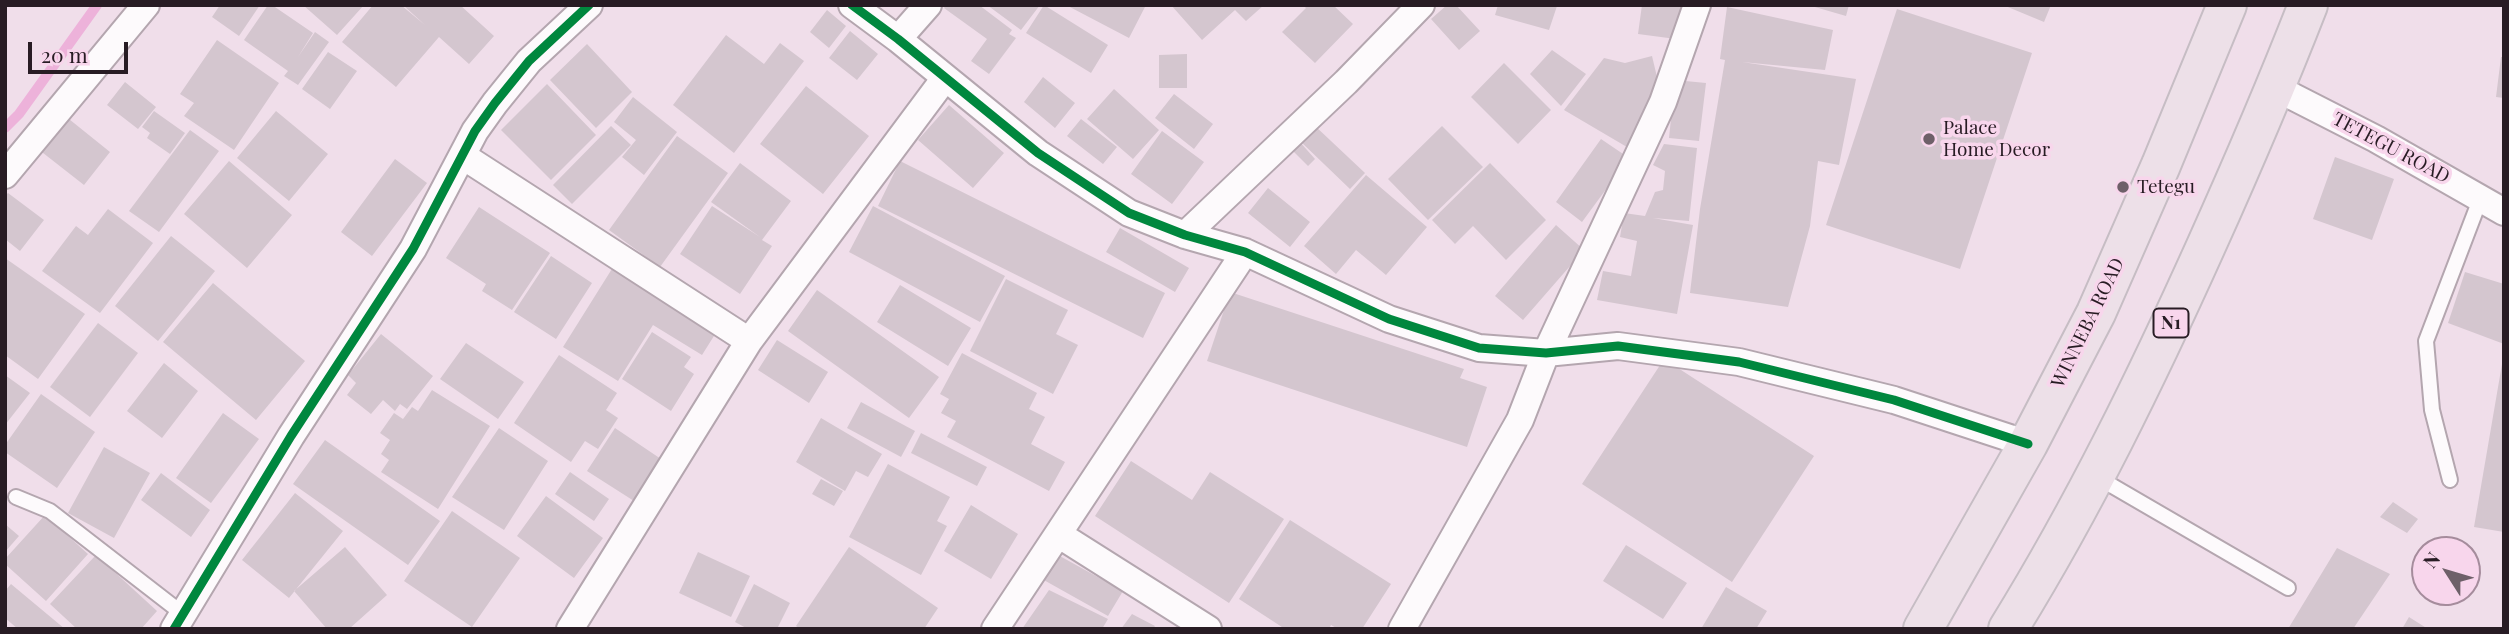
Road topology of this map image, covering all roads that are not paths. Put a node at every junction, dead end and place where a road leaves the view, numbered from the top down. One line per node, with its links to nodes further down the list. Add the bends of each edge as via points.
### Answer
1 (146, 5): 13 (street)
2 (589, 5): 12 (street, via 529,61 475,131)
3 (852, 5): 9 (street)
4 (928, 5): 9 (street)
5 (1421, 5): 16 (street)
6 (1697, 5): 19 (street, via 1663,102)
7 (2227, 5): 20 (highway, WINNEBA ROAD, via 2096,313)
8 (2308, 5): 11 (highway, N1)
9 (898, 39): 10 (street)
10 (944, 78): 16 (street, via 1038,153 1129,213); 18 (street)
11 (2276, 88): 14 (street, TETEGU ROAD); 21 (highway, N1, via 2166,336)
12 (463, 156): 18 (street); 26 (street, via 413,249 291,436)
13 (5, 175)
14 (2481, 197): 15 (street, TETEGU ROAD); 22 (lane, via 2426,341 2432,410)
15 (2504, 212)
16 (1185, 235): 17 (street)
17 (1245, 252): 19 (street, via 1389,319 1479,348); 24 (street)
18 (749, 341): 27 (street)
19 (1546, 353): 20 (street, via 1618,346 1739,362 1894,400); 30 (street, via 1520,420)
20 (2028, 444): 31 (highway, WINNEBA ROAD)
21 (2095, 476): 25 (lane); 32 (highway, N1)
22 (2450, 480)
23 (16, 497): 26 (lane, via 50,511)
24 (1058, 534): 28 (street); 29 (street)
25 (2288, 588)
26 (178, 622)
27 (570, 629)
28 (995, 629)
29 (1208, 629)
30 (1402, 629)
31 (1923, 629)
32 (2008, 629)

